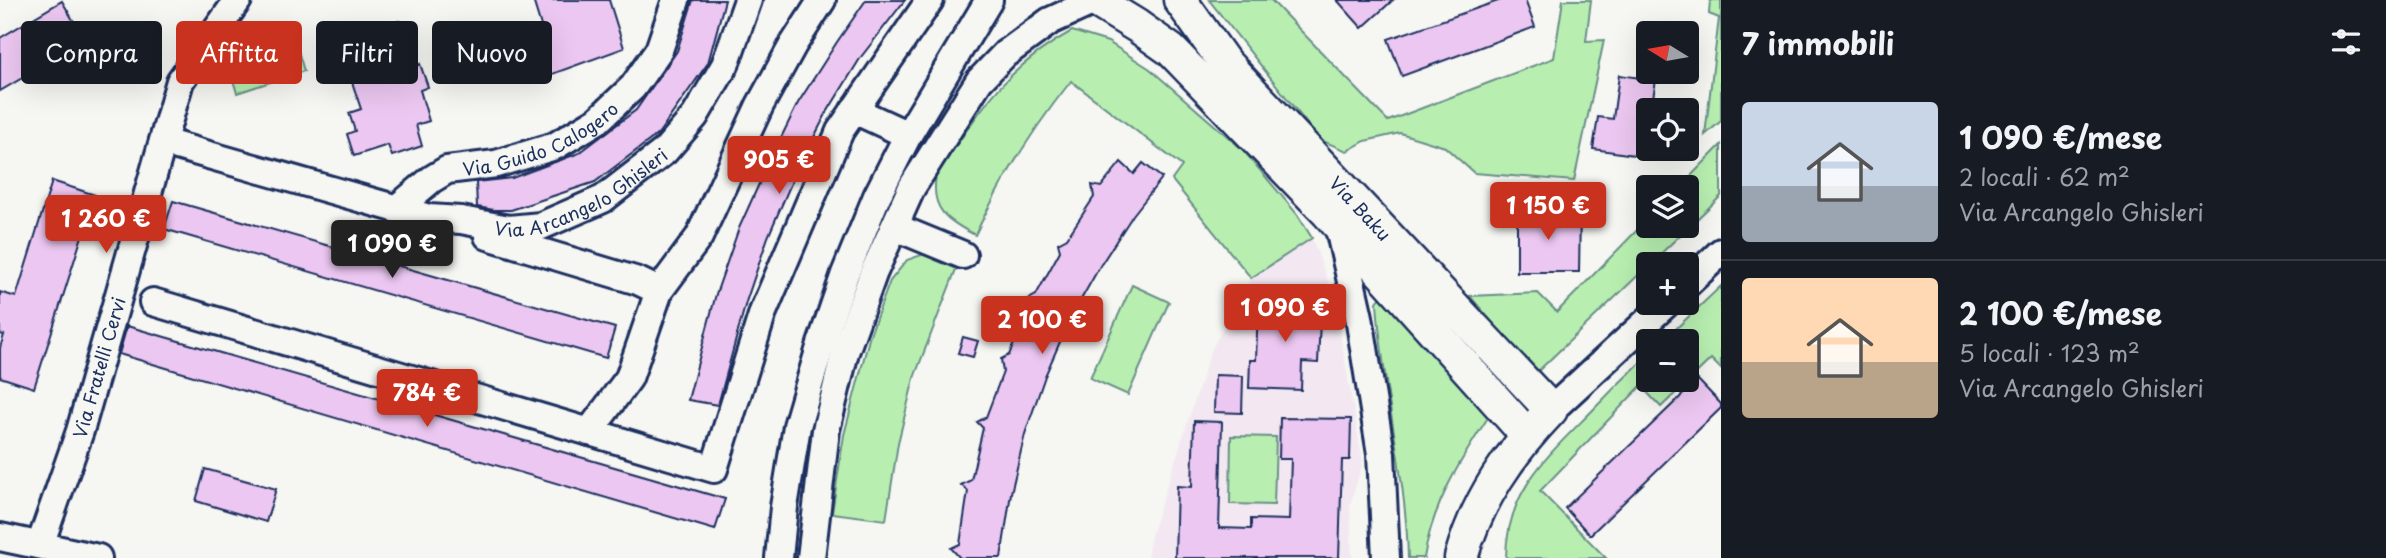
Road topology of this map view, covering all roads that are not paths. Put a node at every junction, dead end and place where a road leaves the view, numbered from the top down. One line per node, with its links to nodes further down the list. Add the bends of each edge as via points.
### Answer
1 (238, 0): 11 (street, Via Fratelli Cervi, via 180,82)
2 (676, 0): 12 (street, Via Guido Calogero, via 659,50 633,87 598,120 555,146 496,164 447,170)
3 (748, 0): 13 (street, Via Arcangelo Ghisleri, via 725,65 695,116 665,151 604,199 541,226 509,229)
4 (822, 0): 19 (street, via 760,105 699,237)
5 (930, 0): 9 (street)
6 (989, 0): 10 (street)
7 (1180, 0): 22 (main road, Via Baku, via 1225,63)
8 (1096, 1): 14 (main road, Via Baku, via 1171,50); 15 (street, via 1050,20 1005,54 979,81 919,173)
9 (854, 110): 10 (street); 25 (street, via 840,131 763,312 714,469)
10 (908, 135): 23 (street, via 845,274)
11 (163, 142): 12 (street, Via Arcangelo Ghisleri); 28 (street, Via Fratelli Cervi, via 80,431)
12 (396, 209): 13 (street, Via Arcangelo Ghisleri)
13 (429, 218): 19 (street)
14 (1338, 224): 26 (main road, Via Baku); 32 (street, Via Baku, via 1359,317 1381,454)
15 (895, 227): 17 (street); 24 (street, via 852,329)
16 (1721, 252): 18 (street)
17 (963, 255)
18 (1699, 273)
19 (659, 290): 25 (street, via 629,377)
20 (153, 302): 25 (street)
21 (1654, 315): 22 (street)
22 (1551, 410): 26 (main road)
23 (797, 426): 24 (street); 30 (street)
24 (826, 430): 31 (street)
25 (589, 432)
26 (1527, 435): 33 (main road, via 1494,480)
27 (0, 537): 28 (street)
28 (40, 545): 29 (street)
29 (98, 558)
30 (779, 558)
31 (811, 558)
32 (1386, 558)
33 (1461, 558)

